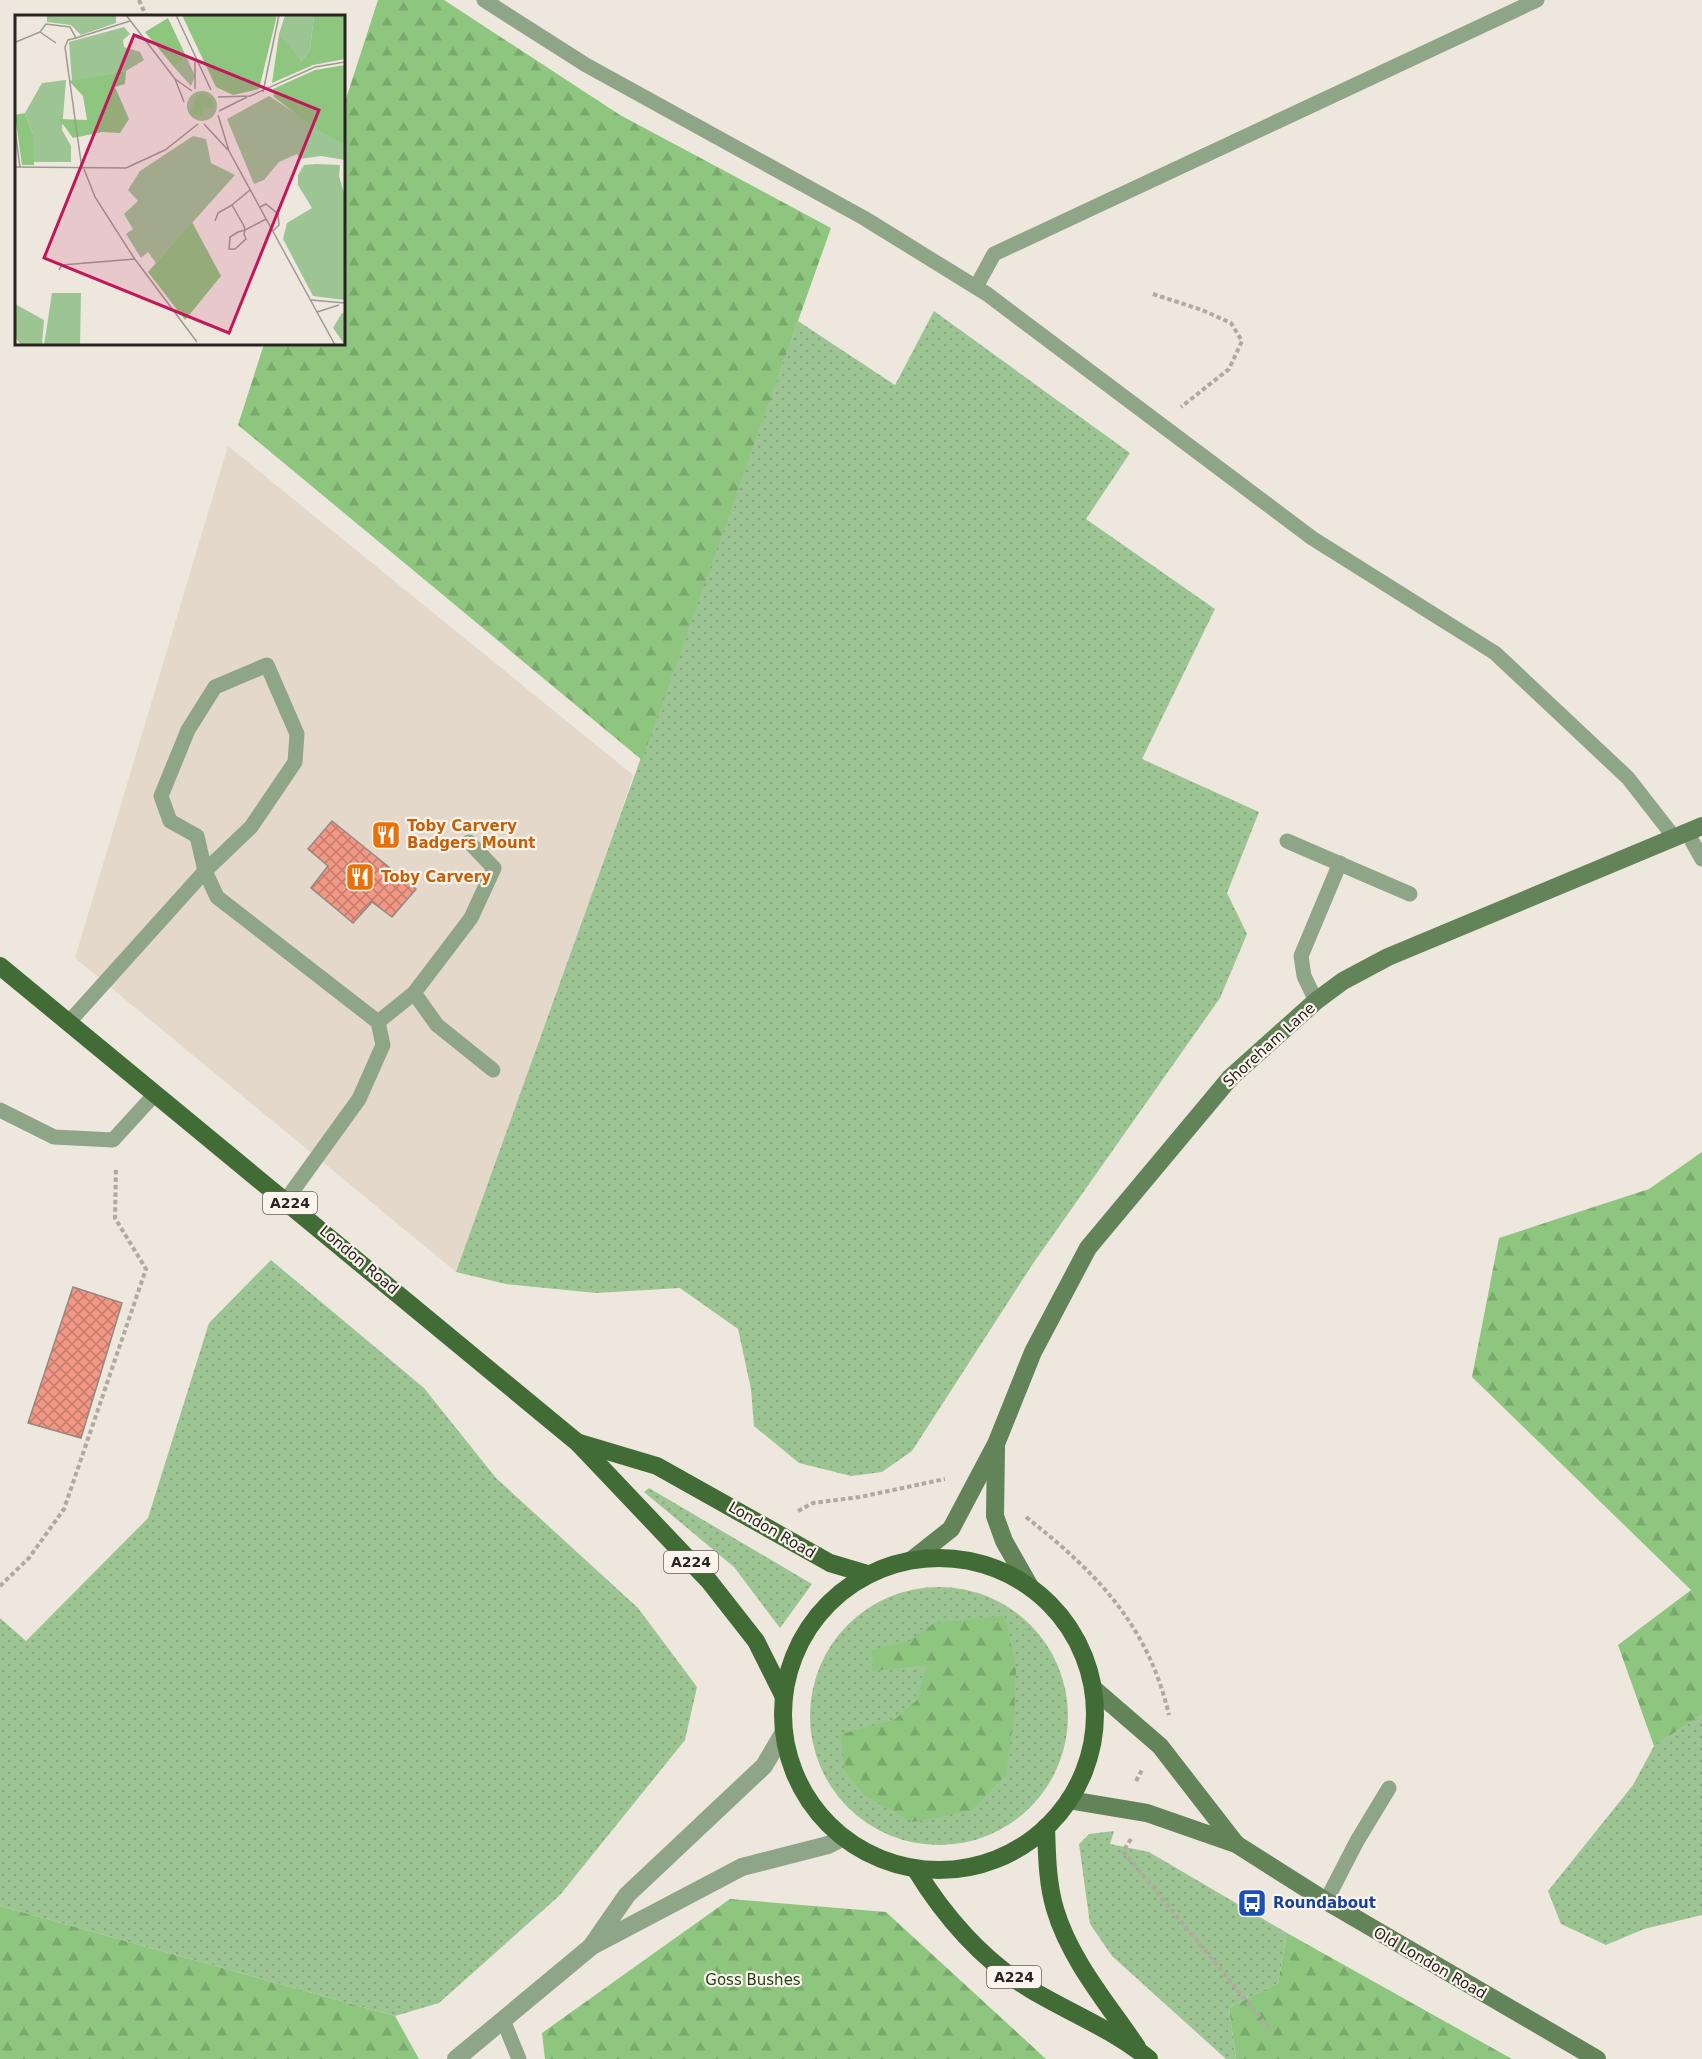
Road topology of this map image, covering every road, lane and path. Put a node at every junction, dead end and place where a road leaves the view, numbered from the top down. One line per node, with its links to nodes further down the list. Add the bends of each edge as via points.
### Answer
1 (139, 0): 4 (path)
2 (484, 0): 5 (lane, via 586,65 864,218)
3 (1537, 0): 5 (lane, via 994,254)
4 (146, 15)
5 (976, 287): 7 (lane)
6 (1153, 294): 7 (path, via 1231,323 1242,341 1229,369 1178,410)
7 (1170, 432): 8 (lane, via 1312,538 1495,653)
8 (1688, 832): 11 (lane); 17 (street, Shoreham Lane, via 1388,957 1343,981)
9 (1287, 841): 12 (lane)
10 (469, 842): 16 (lane, via 494,868 471,918)
11 (1702, 859)
12 (1340, 863): 14 (lane); 17 (lane, via 1300,956)
13 (205, 871): 13 (lane, via 251,827 295,762 297,734 267,665 215,687 188,730 161,796 170,821 197,836); 18 (lane); 19 (lane, via 217,897)
14 (1410, 894)
15 (0, 966): 18 (main road, London Road / A224)
16 (414, 993): 19 (lane); 20 (lane, via 437,1025)
17 (1316, 1002): 26 (street, Shoreham Lane, via 1230,1078 1088,1248 1032,1352)
18 (69, 1022): 21 (main road, London Road / A224)
19 (378, 1022): 24 (lane, via 383,1045 359,1100)
20 (493, 1070)
21 (156, 1093): 23 (lane); 24 (main road, London Road / A224)
22 (0, 1110): 23 (lane, via 54,1137)
23 (113, 1140): 30 (path, via 115,1218 146,1269 64,1509 29,1558)
24 (286, 1200): 25 (main road, London Road / A224)
25 (578, 1443): 28 (main road, London Road / A224, via 657,1466 830,1563); 32 (main road, London Road / A224, via 709,1581 756,1641)
26 (996, 1444): 27 (street, Shoreham Lane, via 951,1529); 29 (street, Shoreham Lane, via 995,1516)
27 (913, 1559): 28 (main road); 29 (main road, via 944,1557 989,1565)
28 (867, 1574): 32 (main road, via 835,1597 807,1629 789,1668)
29 (1029, 1585): 31 (main road, via 1055,1608 1074,1633)
30 (0, 1586)
31 (1094, 1689): 35 (main road, via 1095,1731 1085,1769); 38 (street, Old London Road, via 1160,1746)
32 (784, 1697): 33 (main road)
33 (784, 1732): 37 (main road, via 791,1763 806,1796); 41 (street, via 764,1766 627,1895)
34 (1389, 1788): 40 (lane)
35 (1069, 1800): 36 (main road); 38 (street, Old London Road, via 1147,1813)
36 (1046, 1827): 39 (main road, via 1016,1849 983,1863); 43 (main road, A224, via 1050,1885 1061,1928)
37 (838, 1840): 39 (main road, via 889,1865); 41 (street, via 742,1867)
38 (1236, 1844): 40 (street, Old London Road)
39 (916, 1870): 43 (main road, A224, via 947,1917 991,1959 1026,1987)
40 (1326, 1901): 46 (street, Old London Road)
41 (592, 1946): 42 (street)
42 (504, 2020): 44 (street); 45 (lane)
43 (1144, 2055)
44 (456, 2059)
45 (519, 2059)
46 (1597, 2059)

